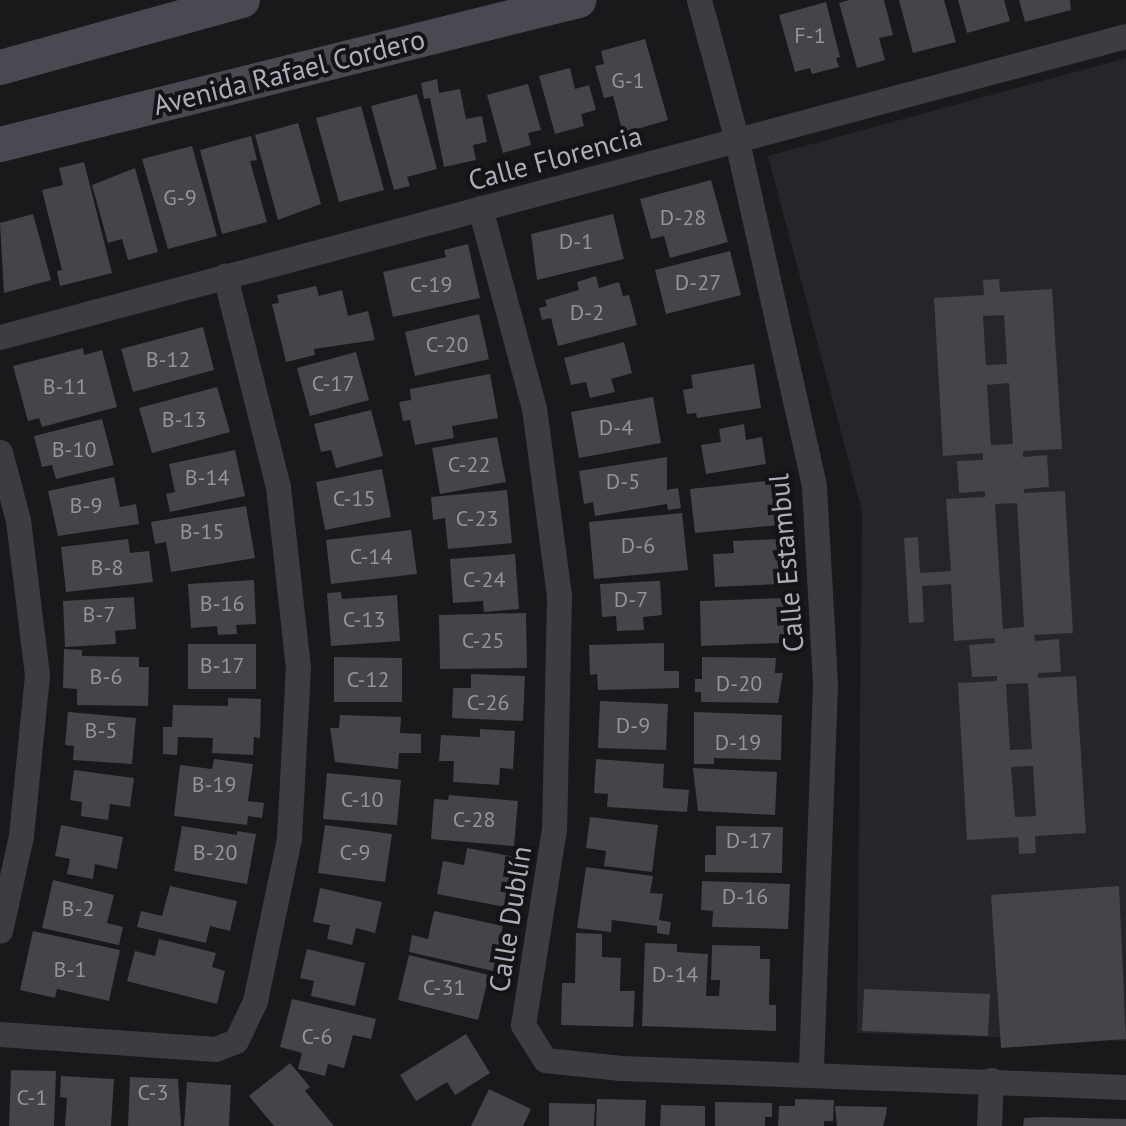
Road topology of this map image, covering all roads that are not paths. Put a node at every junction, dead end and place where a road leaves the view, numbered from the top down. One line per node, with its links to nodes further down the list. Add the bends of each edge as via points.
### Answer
1 (242, 0): 5 (main road)
2 (578, 0): 7 (main road, Avenida Rafael Cordero)
3 (699, 0): 6 (street, Calle Estambul)
4 (1126, 36): 6 (street, Calle Florencia)
5 (0, 67)
6 (737, 140): 8 (street, Calle Florencia); 14 (street, Calle Estambul, via 814,486 825,685)
7 (0, 144)
8 (480, 208): 9 (street, Calle Florencia); 14 (street, Calle Dublín, via 534,408 559,596 554,829 523,1026 545,1060)
9 (226, 276): 10 (street, Calle Florencia); 13 (street, via 278,486 298,668 289,838 255,1002 236,1041 215,1049)
10 (0, 337)
11 (0, 452): 12 (street, via 18,520 37,675 21,836)
12 (0, 931)
13 (0, 1034)
14 (811, 1073): 15 (street, Calle Dublín)
15 (990, 1080): 16 (street, Calle Dublín); 17 (street)
16 (1126, 1088)
17 (990, 1126)

